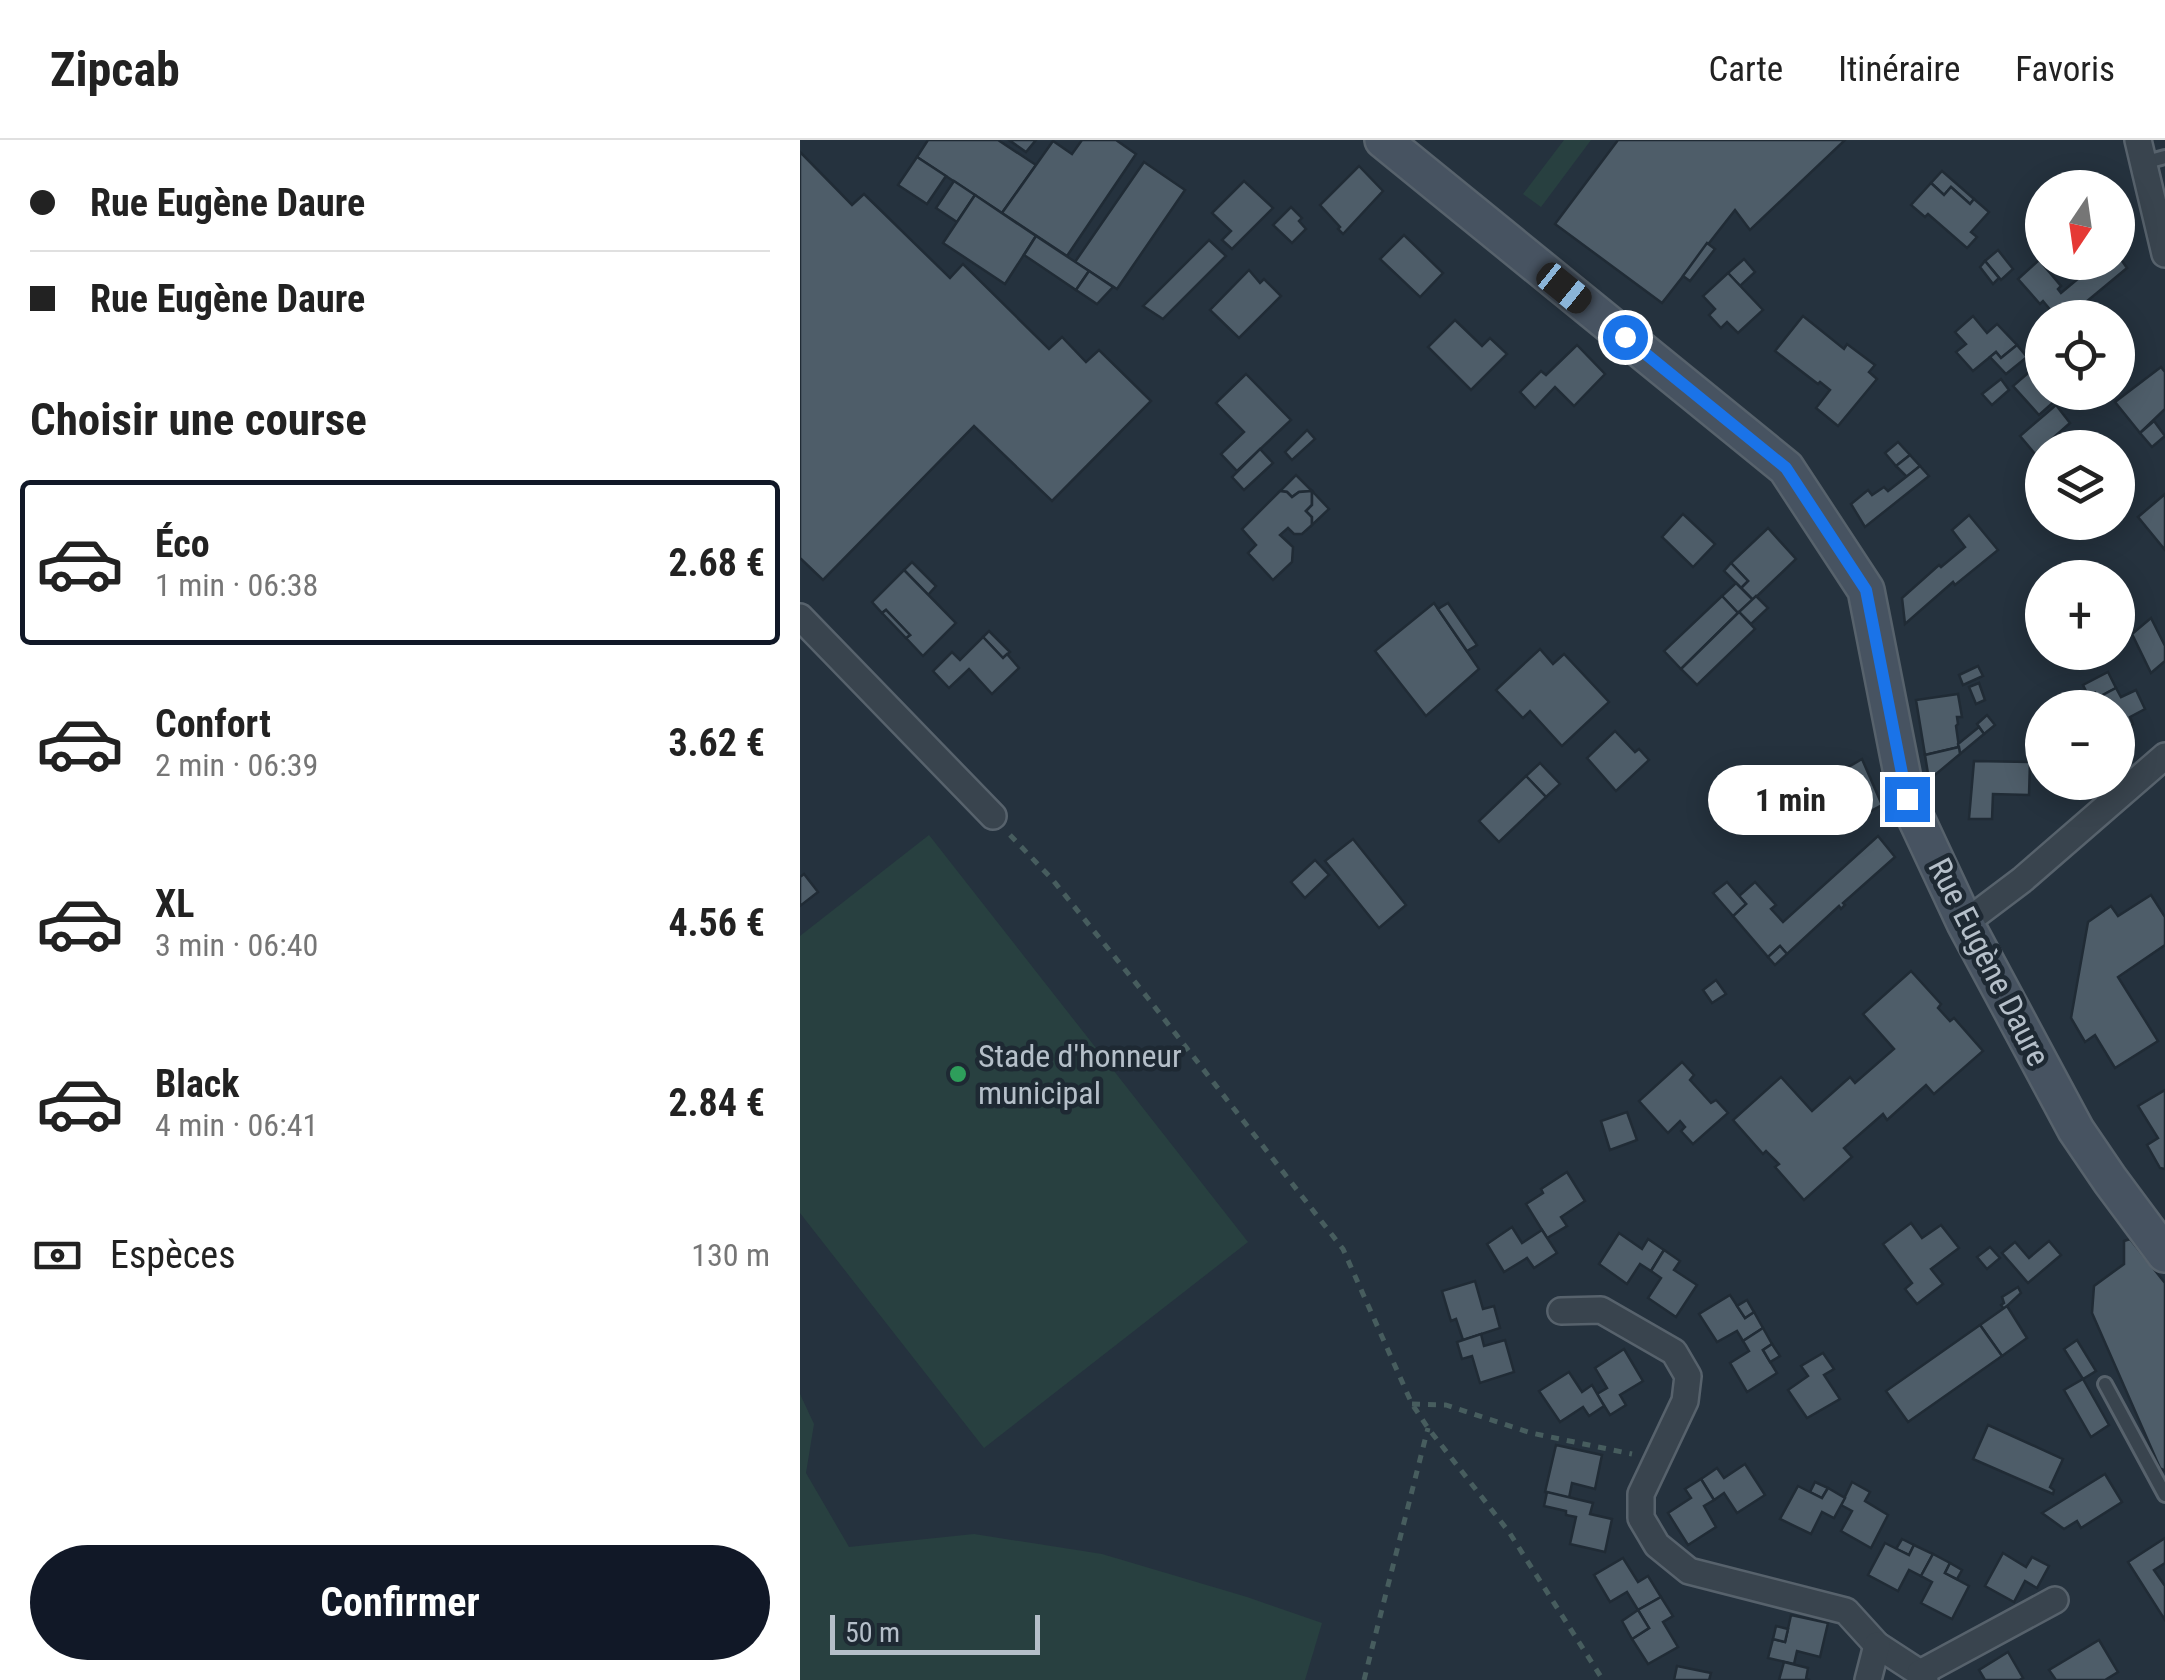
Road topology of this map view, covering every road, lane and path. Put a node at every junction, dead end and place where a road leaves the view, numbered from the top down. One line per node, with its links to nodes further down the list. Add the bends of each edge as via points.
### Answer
1 (1383, 140): 7 (street, Rue Eugène Daure, via 1786,468 1866,590 1907,799)
2 (2148, 153): 3 (street)
3 (2165, 254)
4 (800, 616): 6 (street)
5 (2165, 756): 7 (street)
6 (993, 816): 11 (path, via 1064,894 1342,1250)
7 (1965, 923): 8 (street, Rue Eugène Daure, via 2076,1130)
8 (2165, 1254)
9 (1561, 1311): 13 (street, via 1601,1310 1674,1352 1688,1376 1685,1401)
10 (2104, 1384): 14 (lane)
11 (1412, 1404): 12 (path); 13 (path, via 1446,1404 1531,1433)
12 (1428, 1428): 18 (path); 19 (path, via 1509,1532)
13 (1656, 1460): 16 (street, via 1641,1494 1641,1518 1657,1545 1690,1571 1846,1611)
14 (2165, 1495)
15 (2055, 1600): 17 (street)
16 (1877, 1645): 17 (street); 20 (street)
17 (1922, 1676)
18 (1364, 1680)
19 (1603, 1680)
20 (1868, 1680)

